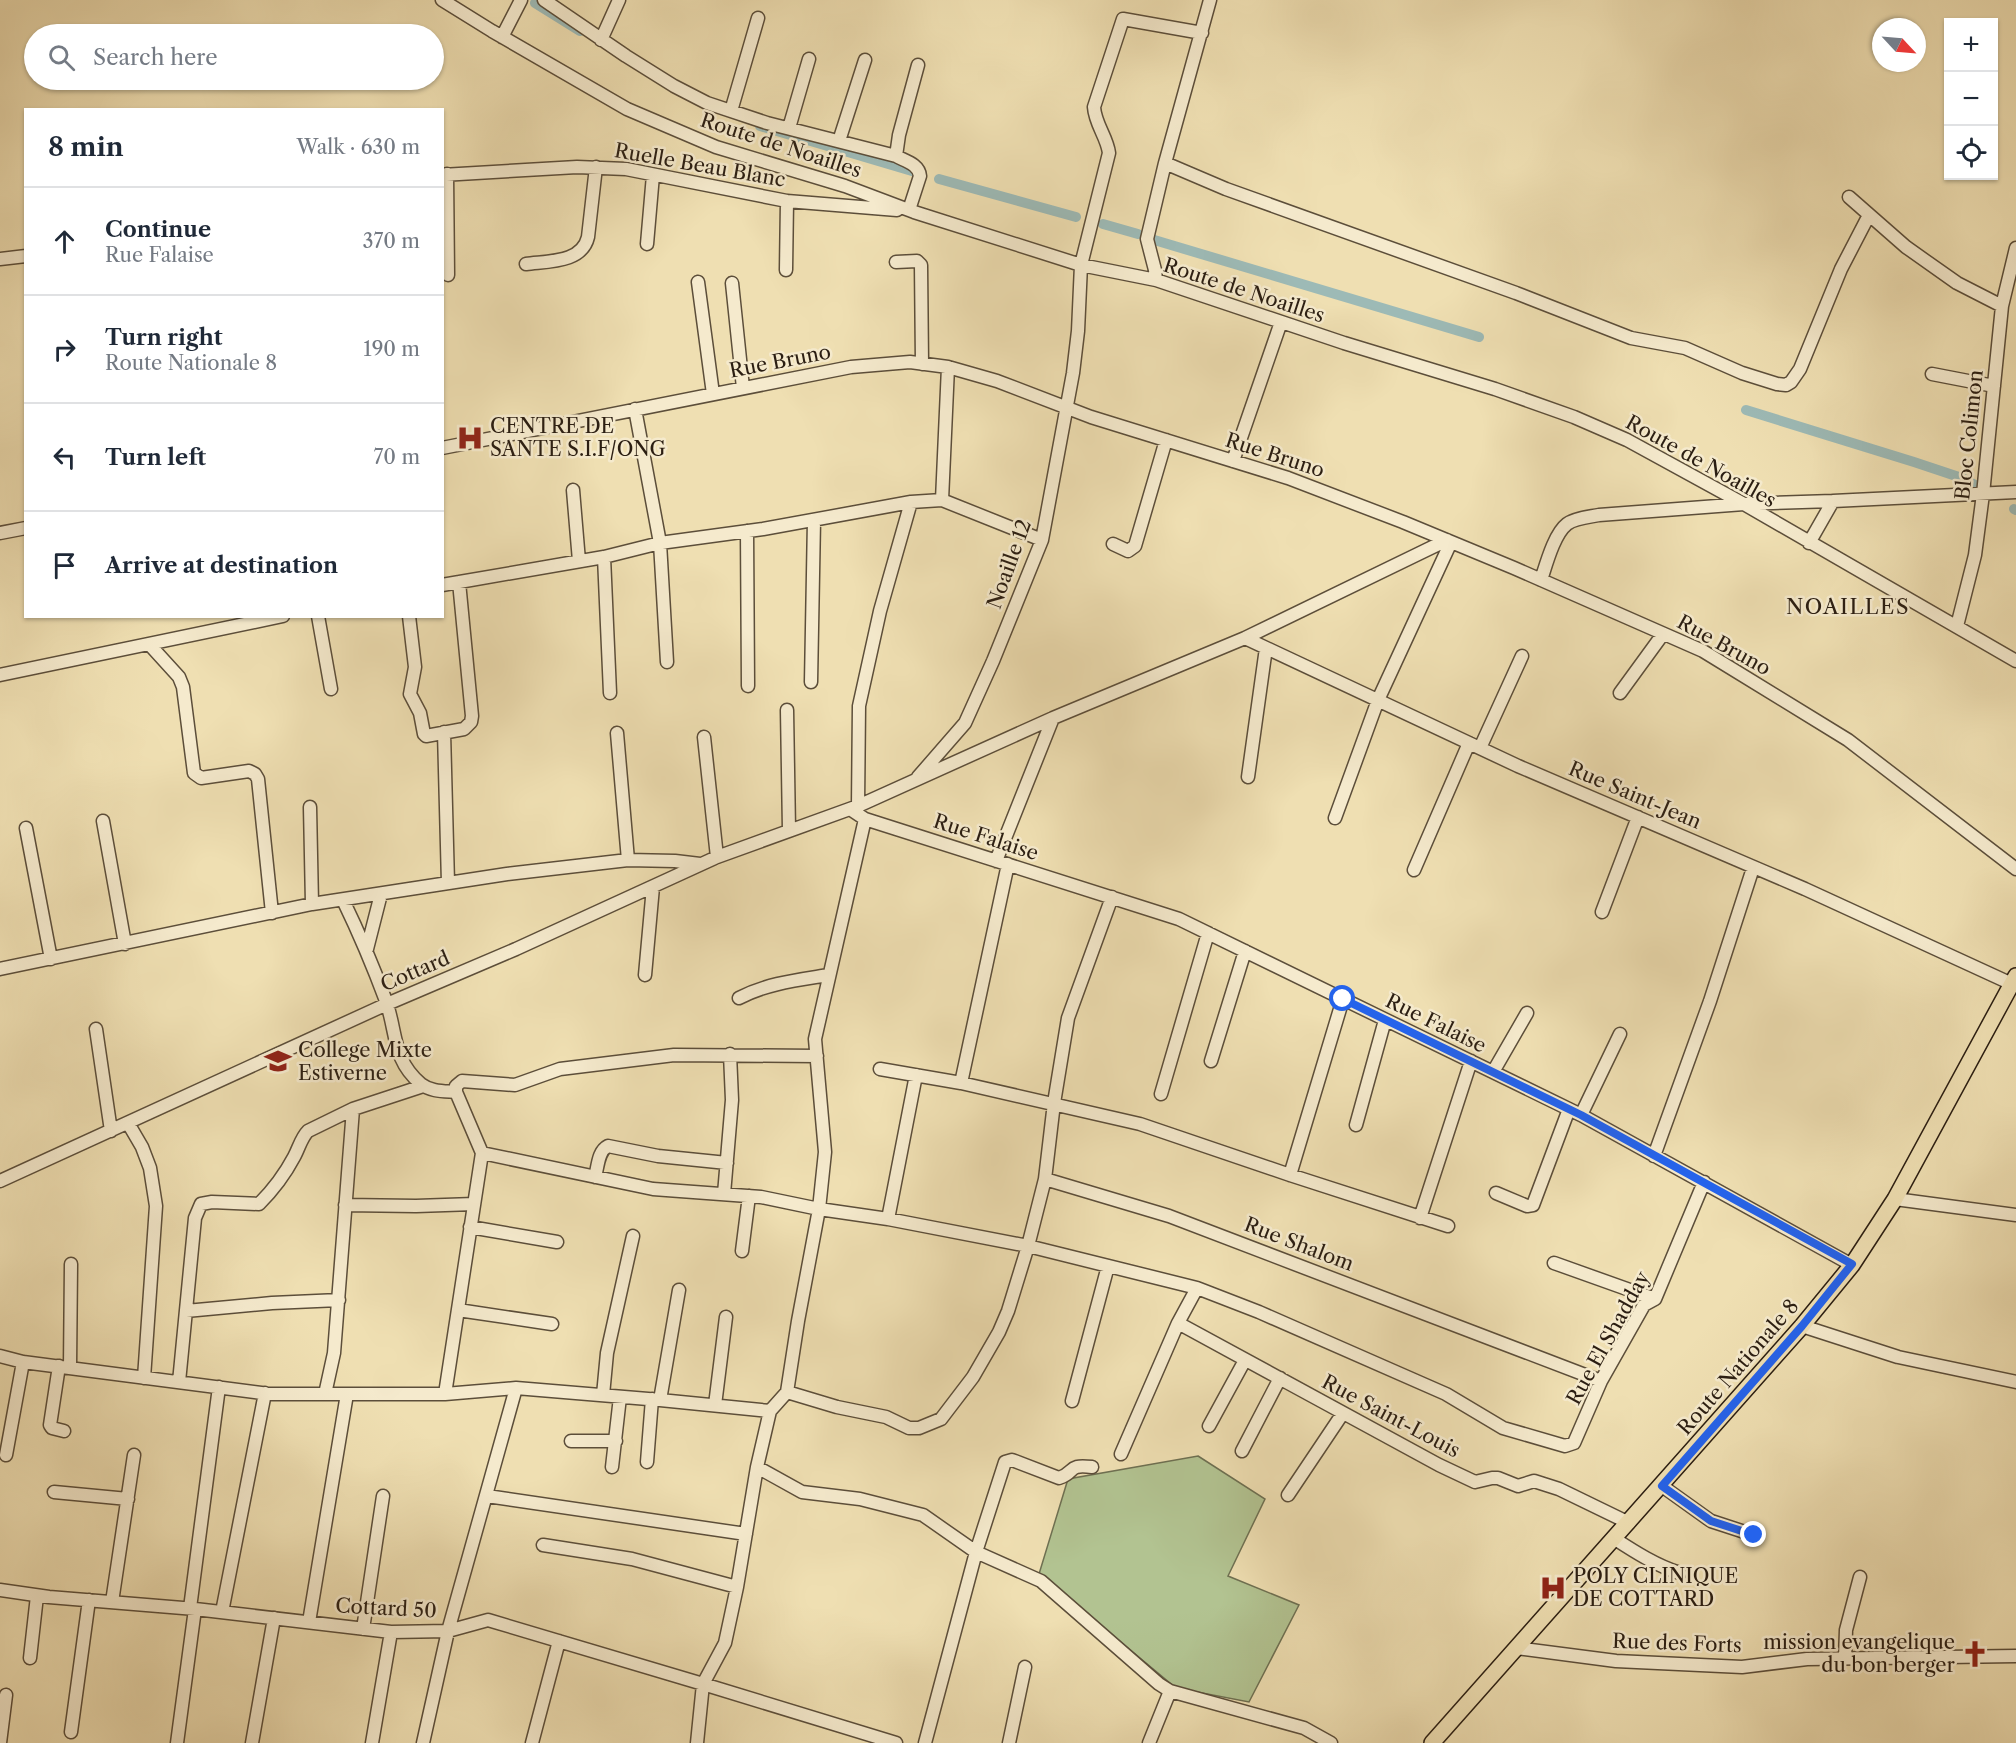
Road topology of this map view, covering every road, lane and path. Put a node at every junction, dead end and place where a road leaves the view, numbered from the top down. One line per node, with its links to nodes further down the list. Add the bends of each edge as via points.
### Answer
1 (442, 0): 8 (street, Route de Noailles)
2 (521, 0): 8 (street)
3 (544, 0): 9 (street)
4 (619, 0): 9 (street)
5 (1210, 0): 7 (street)
6 (758, 18): 13 (street)
7 (1202, 33): 17 (street); 31 (street, Noaille 12, via 1124,19 1094,107 1109,153)
8 (502, 37): 23 (street, Route de Noailles, via 627,109 716,147 845,186)
9 (601, 40): 13 (street, via 674,86)
10 (809, 59): 14 (street)
11 (864, 60): 15 (street)
12 (918, 65): 16 (street)
13 (731, 111): 14 (street)
14 (789, 128): 15 (street)
15 (839, 141): 16 (street)
16 (896, 156): 23 (street, via 920,171)
17 (1164, 163): 24 (street, via 1631,338 1685,348 1742,373 1786,385 1800,369 1841,269); 34 (street, via 1147,239)
18 (596, 167): 19 (street, Ruelle Beau Blanc); 20 (street, Ruelle Beau Blanc); 30 (street, via 584,248 575,256)
19 (445, 174): 33 (street)
20 (653, 175): 22 (street, Ruelle Beau Blanc); 25 (street)
21 (1849, 197): 24 (street)
22 (787, 201): 23 (street, Ruelle Beau Blanc); 32 (street)
23 (911, 211): 31 (street, Route de Noailles)
24 (1869, 215): 37 (street, via 1957,283)
25 (647, 244)
26 (2016, 248): 37 (street, Bloc Colimon)
27 (24, 256): 28 (street)
28 (0, 259)
29 (896, 262): 39 (street, via 921,263)
30 (526, 264)
31 (1081, 265): 34 (street, Route de Noailles); 45 (street, Noaille 12, via 1078,331)
32 (786, 270)
33 (448, 275)
34 (1156, 280): 38 (street, Route de Noailles)
35 (698, 282): 44 (street)
36 (732, 283): 43 (street)
37 (2002, 306): 42 (street, Bloc Colimon)
38 (1281, 322): 49 (street); 56 (street, Route de Noailles, via 1574,417 1627,440)
39 (922, 364): 40 (street, Rue Bruno); 43 (street, Rue Bruno, via 851,367)
40 (948, 368): 45 (street, Rue Bruno, via 996,381); 53 (street)
41 (1932, 374): 42 (street)
42 (1994, 386): 52 (street, Bloc Colimon)
43 (743, 388): 44 (street, Rue Bruno)
44 (713, 394): 46 (street, Rue Bruno)
45 (1066, 408): 47 (street, Rue Bruno); 61 (street, Noaille 12)
46 (635, 409): 48 (street, Rue Bruno); 63 (street)
47 (1166, 440): 49 (street, Rue Bruno); 65 (street, via 1135,546 1128,551)
48 (444, 448)
49 (1233, 461): 62 (street, Rue Bruno, via 1288,478)
50 (573, 490): 67 (street)
51 (2016, 492): 52 (street)
52 (1983, 494): 54 (street); 74 (street, Bloc Colimon, via 1975,555)
53 (942, 500): 55 (street); 61 (street)
54 (1833, 501): 56 (street); 64 (street)
55 (911, 502): 57 (street); 98 (street, via 880,611 859,706)
56 (1744, 504): 64 (street, Route de Noailles); 68 (street, via 1579,519 1567,524 1557,537)
57 (814, 520): 59 (street); 83 (street)
58 (24, 528): 60 (street)
59 (747, 531): 63 (street); 84 (street)
60 (0, 533)
61 (1042, 540): 96 (street, Noaille 12, via 965,723)
62 (1449, 541): 68 (street, Rue Bruno); 76 (street, Cottard); 88 (street)
63 (660, 543): 66 (street); 81 (street)
64 (1809, 543): 74 (street, Route de Noailles)
65 (1113, 544)
66 (604, 557): 67 (street); 86 (street)
67 (579, 561): 69 (street)
68 (1541, 580): 75 (street, Rue Bruno)
69 (459, 582): 70 (street); 91 (street, via 471,722 464,729)
70 (444, 585)
71 (273, 618): 77 (street)
72 (318, 618): 85 (street)
73 (409, 618): 91 (street, via 415,667 411,698 420,712 424,735)
74 (1957, 626): 80 (street, Route de Noailles)
75 (1663, 634): 87 (street); 110 (street, Rue Bruno, via 1703,651 1848,740)
76 (1245, 638): 78 (street, Rue Saint-Jean); 90 (street, Cottard)
77 (149, 644): 82 (street); 119 (street, via 179,677 183,687 194,773 201,778 249,771 258,779)
78 (1266, 648): 88 (street, Rue Saint-Jean); 95 (street)
79 (1522, 656): 94 (street)
80 (2016, 661)
81 (667, 662)
82 (0, 675)
83 (811, 682)
84 (748, 686)
85 (331, 689)
86 (610, 693)
87 (1620, 693)
88 (1378, 700): 94 (street, Rue Saint-Jean); 99 (street)
89 (787, 710): 104 (street)
90 (1053, 718): 96 (street, Cottard); 107 (street)
91 (444, 732): 112 (street)
92 (617, 733): 106 (street)
93 (704, 737): 105 (street)
94 (1474, 745): 100 (street, Rue Saint-Jean); 111 (street)
95 (1248, 777)
96 (916, 780): 98 (street, Cottard)
97 (310, 807): 117 (street)
98 (854, 808): 101 (street, Rue Falaise); 104 (street, Cottard)
99 (1335, 818)
100 (1638, 818): 109 (street, Rue Saint-Jean); 118 (street)
101 (865, 819): 107 (street, Rue Falaise); 127 (street)
102 (103, 821): 121 (street)
103 (26, 828): 124 (street)
104 (789, 830): 105 (street, Cottard)
105 (717, 857): 108 (street, Cottard)
106 (628, 860): 108 (street); 112 (street)
107 (1002, 862): 115 (street, Rue Falaise); 143 (street)
108 (700, 864): 113 (street, Cottard)
109 (1753, 868): 128 (street, Rue Saint-Jean); 155 (street)
110 (2016, 868)
111 (1414, 870)
112 (448, 883): 114 (street)
113 (653, 887): 126 (street); 131 (street, Cottard)
114 (381, 894): 116 (street); 122 (street)
115 (1112, 897): 120 (street, Rue Falaise); 147 (street, via 1068,1018)
116 (343, 900): 117 (street); 122 (street)
117 (312, 904): 119 (street)
118 (1602, 912)
119 (272, 913): 121 (street)
120 (1208, 933): 123 (street, Rue Falaise); 146 (street)
121 (126, 944): 124 (street)
122 (367, 950): 131 (street)
123 (1245, 951): 130 (street, Rue Falaise); 138 (street)
124 (51, 959): 125 (street)
125 (0, 969)
126 (645, 975)
127 (829, 975): 129 (street, via 772,984); 137 (street, via 815,1039)
128 (2014, 980): 165 (main road, Route Nationale 8)
129 (739, 998)
130 (1343, 999): 133 (street, Rue Falaise); 157 (street)
131 (387, 1004): 144 (street, via 398,1054); 151 (street, Cottard)
132 (1527, 1013): 141 (street)
133 (1385, 1020): 139 (street, Rue Falaise); 152 (street)
134 (96, 1029): 153 (street)
135 (1620, 1034): 150 (street)
136 (730, 1054): 137 (street); 145 (street, via 674,1055 560,1069 515,1085 462,1081); 156 (street, via 732,1100)
137 (817, 1056): 168 (street, via 825,1152)
138 (1211, 1061)
139 (1471, 1061): 141 (street, Rue Falaise); 170 (street)
140 (880, 1069): 142 (street)
141 (1493, 1072): 149 (street, Rue Falaise)
142 (915, 1075): 143 (street); 171 (street)
143 (961, 1083): 147 (street)
144 (423, 1086): 145 (street); 148 (street)
145 (456, 1092): 154 (street)
146 (1161, 1094)
147 (1054, 1104): 157 (street, via 1140,1124); 159 (street)
148 (353, 1109): 167 (street); 187 (street, via 303,1136 273,1191 259,1204 201,1204 195,1218)
149 (1569, 1109): 150 (street, Rue Falaise); 162 (street, via 1533,1206)
150 (1581, 1115): 155 (street, Rue Falaise)
151 (128, 1123): 153 (street, Cottard); 196 (street, via 150,1168 156,1206)
152 (1356, 1125)
153 (111, 1131): 160 (street, Cottard)
154 (482, 1153): 158 (street); 166 (street)
155 (1654, 1156): 161 (street, Rue Falaise)
156 (727, 1163): 158 (street, via 608,1146 601,1152); 163 (street)
157 (1290, 1175): 170 (street)
158 (595, 1177): 163 (street, via 653,1189)
159 (1045, 1179): 176 (street); 198 (street, Rue Shalom, via 1169,1216)
160 (0, 1181)
161 (1704, 1182): 180 (street, Rue Falaise); 184 (street, Rue El Shadday)
162 (1496, 1193)
163 (724, 1194): 164 (street)
164 (749, 1196): 168 (street); 177 (street)
165 (1895, 1199): 169 (street); 180 (main road, Route Nationale 8)
166 (474, 1204): 167 (street); 173 (street)
167 (345, 1205): 185 (street)
168 (819, 1209): 171 (street); 203 (street)
169 (2016, 1215)
170 (1420, 1218): 172 (street)
171 (888, 1219): 176 (street)
172 (1448, 1226)
173 (470, 1227): 175 (street); 186 (street)
174 (633, 1236): 208 (street, via 607,1353)
175 (557, 1242)
176 (1028, 1246): 181 (street); 203 (street, via 999,1332 973,1377 941,1419 909,1428 886,1418)
177 (742, 1251)
178 (1554, 1263): 184 (street)
179 (71, 1264): 195 (street)
180 (1852, 1264): 191 (main road, Route Nationale 8)
181 (1108, 1266): 182 (street); 211 (street)
182 (1197, 1288): 189 (street); 198 (street, Rue El Shadday, via 1259,1311 1446,1394 1503,1428 1565,1446 1572,1444)
183 (679, 1290): 210 (street)
184 (1655, 1299): 198 (street, Rue El Shadday, via 1644,1305)
185 (339, 1300): 187 (street); 205 (street, via 334,1353)
186 (458, 1310): 190 (street); 207 (street)
187 (186, 1311): 199 (street)
188 (726, 1317): 212 (street)
189 (1178, 1323): 193 (street, Rue Saint-Louis); 220 (street)
190 (552, 1324)
191 (1802, 1326): 200 (street, via 1898,1357); 227 (main road, Route Nationale 8)
192 (0, 1356): 194 (street)
193 (1245, 1360): 197 (street, Rue Saint-Louis); 215 (street)
194 (23, 1362): 195 (street); 221 (street)
195 (64, 1367): 196 (street); 216 (street, via 50,1427)
196 (144, 1378): 199 (street)
197 (1280, 1378): 214 (street, Rue Saint-Louis); 219 (street)
198 (1601, 1381)
199 (179, 1382): 201 (street)
200 (2016, 1382)
201 (219, 1387): 204 (street); 246 (street)
202 (516, 1388): 207 (street); 208 (street); 231 (street)
203 (788, 1392): 213 (street)
204 (265, 1393): 205 (street); 247 (street)
205 (324, 1394): 206 (street)
206 (347, 1394): 207 (street); 249 (street)
207 (445, 1394)
208 (603, 1395): 209 (street)
209 (620, 1397): 210 (street); 217 (street)
210 (656, 1400): 212 (street); 223 (street)
211 (1072, 1401)
212 (715, 1405): 213 (street)
213 (770, 1411): 225 (street)
214 (1343, 1413): 229 (street); 233 (street, Rue Saint-Louis, via 1475,1482 1492,1478 1518,1486 1534,1481)
215 (1209, 1426)
216 (64, 1431)
217 (616, 1441): 218 (street); 224 (street)
218 (571, 1442)
219 (1242, 1451)
220 (1121, 1454)
221 (6, 1455)
222 (134, 1455): 232 (street)
223 (647, 1462)
224 (612, 1467)
225 (757, 1467): 234 (street); 238 (street, via 802,1492 860,1499 923,1515)
226 (1092, 1467): 238 (street, via 1078,1465 1059,1478 1012,1460 1005,1462)
227 (1662, 1486): 233 (main road, Route Nationale 8); 235 (street, via 1711,1521)
228 (54, 1492): 232 (street)
229 (1288, 1495)
230 (383, 1496): 250 (street)
231 (487, 1496): 234 (street); 252 (street)
232 (128, 1499): 245 (street)
233 (1629, 1523): 236 (main road, Route Nationale 8)
234 (746, 1534): 241 (street)
235 (1754, 1535)
236 (1615, 1539): 239 (street); 254 (main road, Route Nationale 8)
237 (543, 1545): 241 (street, via 632,1559)
238 (976, 1552): 260 (street, via 1041,1581); 272 (street)
239 (1680, 1573)
240 (1860, 1577): 257 (street, via 1846,1630)
241 (737, 1587): 259 (street, via 725,1643)
242 (0, 1590): 243 (street, Cottard 50)
243 (37, 1596): 244 (street, Cottard 50); 256 (street)
244 (89, 1600): 245 (street, Cottard 50); 262 (street)
245 (112, 1602): 246 (street, Cottard 50)
246 (192, 1608): 247 (street, Cottard 50); 265 (street)
247 (222, 1612): 248 (street, Cottard 50)
248 (274, 1618): 249 (street, Cottard 50); 266 (street)
249 (309, 1622): 250 (street, Cottard 50)
250 (363, 1629): 251 (street, Cottard 50)
251 (391, 1632): 252 (street, Cottard 50); 267 (street)
252 (448, 1632): 253 (street, Cottard 50, via 488,1620); 268 (street)
253 (559, 1641): 259 (street, Cottard 50); 269 (street)
254 (1516, 1648): 257 (street, Rue des Forts, via 1616,1661 1742,1667); 263 (main road, Route Nationale 8)
255 (2016, 1656): 257 (street, Rue des Forts)
256 (30, 1658)
257 (1845, 1658)
258 (1025, 1667): 273 (street)
259 (703, 1684): 270 (street); 271 (street, Cottard 50)
260 (1170, 1691): 274 (street); 275 (street, via 1304,1728)
261 (6, 1695): 264 (street)
262 (71, 1732)
263 (1436, 1742)
264 (0, 1743)
265 (177, 1743)
266 (252, 1743)
267 (372, 1743)
268 (423, 1743)
269 (532, 1743)
270 (697, 1743)
271 (896, 1743)
272 (925, 1743)
273 (1009, 1743)
274 (1149, 1743)
275 (1331, 1743)

